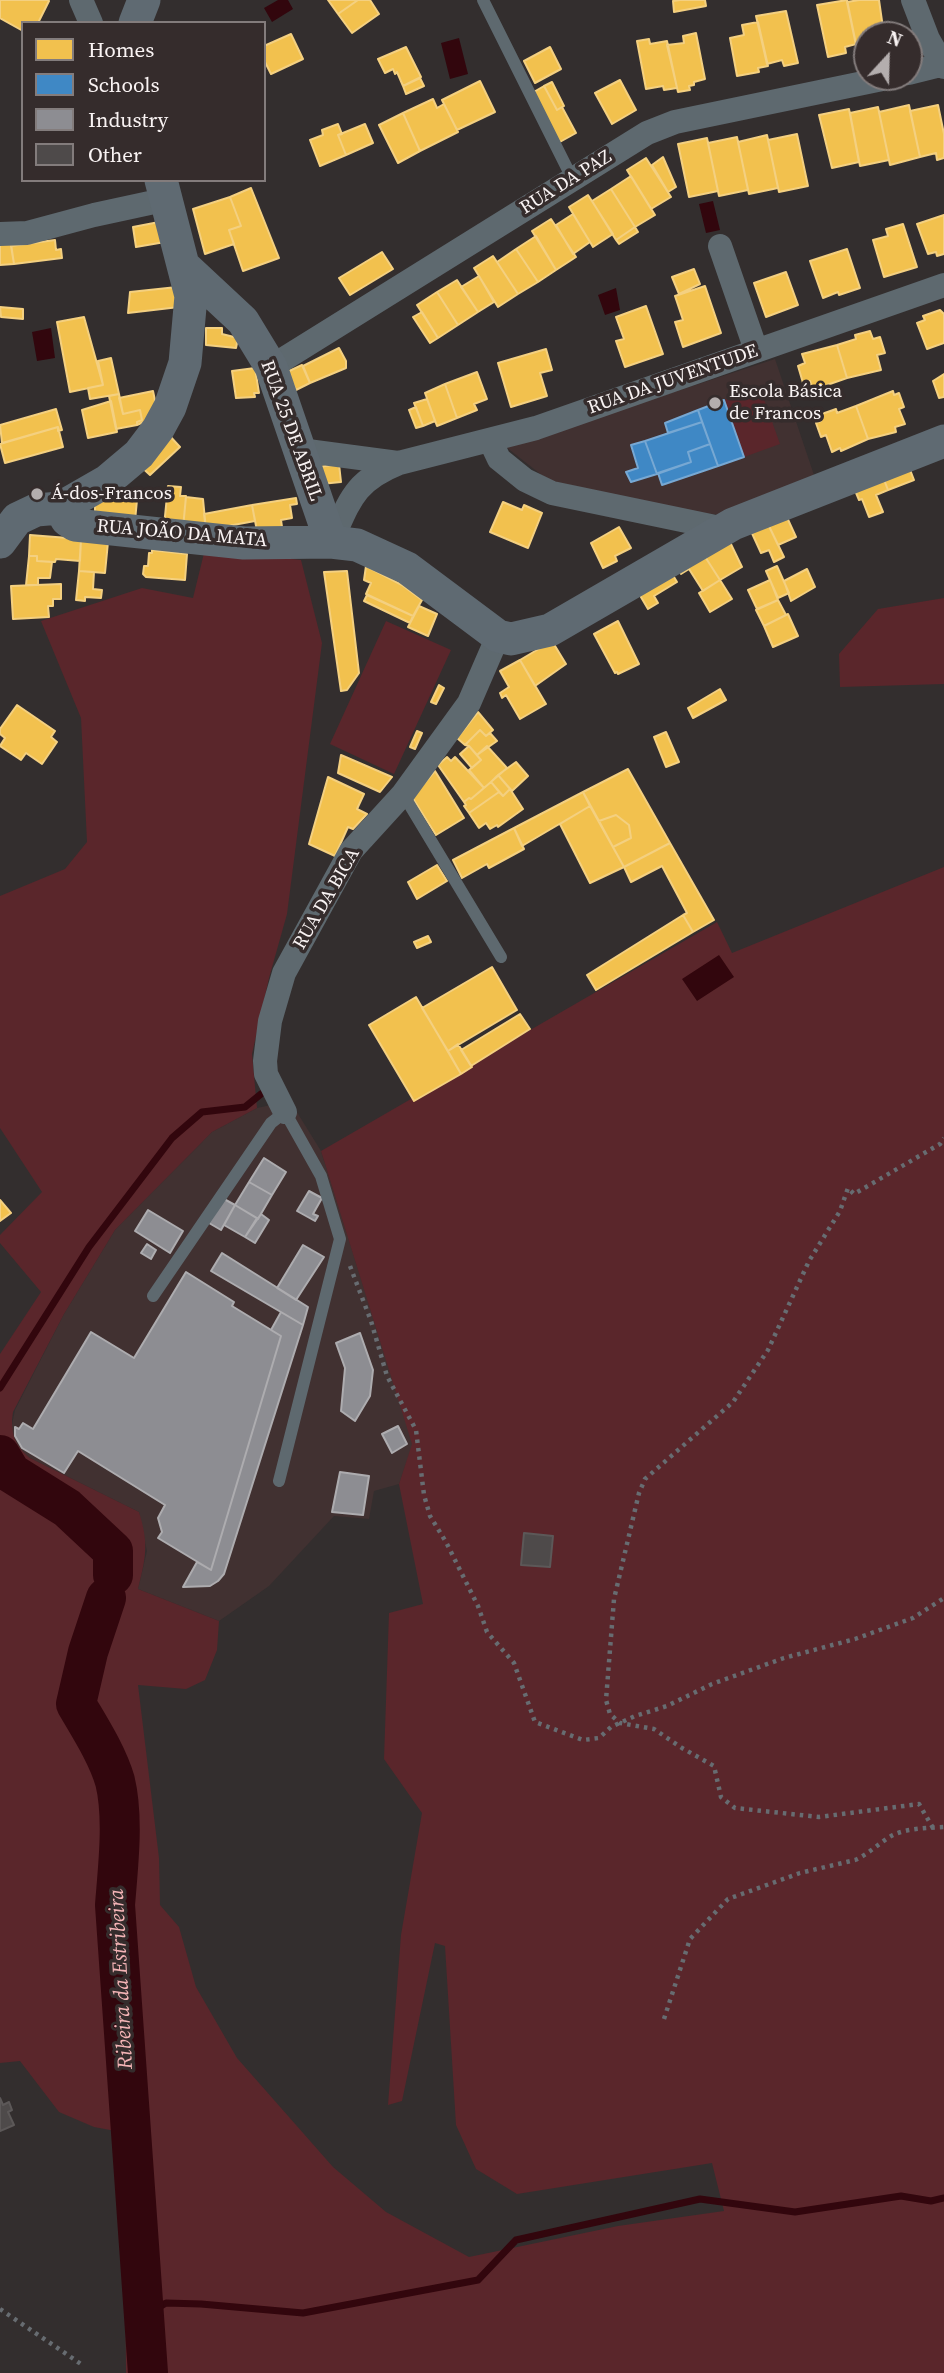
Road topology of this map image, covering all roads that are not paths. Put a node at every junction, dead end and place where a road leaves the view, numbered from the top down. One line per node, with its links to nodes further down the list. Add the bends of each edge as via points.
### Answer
1 (81, 0): 4 (street)
2 (483, 0): 8 (lane)
3 (913, 0): 5 (street)
4 (90, 21)
5 (943, 65): 6 (street)
6 (923, 70)
7 (853, 85): 8 (street, RUA DA PAZ, via 676,122 647,133)
8 (572, 178): 15 (street, RUA DA PAZ)
9 (164, 189): 10 (street, via 94,215 27,233); 12 (street)
10 (0, 234)
11 (720, 246): 14 (street)
12 (184, 266): 15 (street, RUA 25 DE ABRIL, via 243,321); 20 (street, via 191,296 190,326 170,407 139,454)
13 (944, 285): 14 (street, RUA DA JUVENTUDE)
14 (756, 350): 16 (street, RUA DA JUVENTUDE)
15 (271, 367): 18 (street, RUA 25 DE ABRIL)
16 (491, 440): 19 (street, RUA DA JUVENTUDE); 22 (street, via 499,459 525,481 552,493)
17 (944, 441): 22 (street)
18 (300, 450): 19 (street); 23 (street, RUA 25 DE ABRIL)
19 (399, 463): 23 (street, via 377,471 361,484)
20 (68, 517): 21 (street, via 36,510); 23 (street, RUA JOÃO DA MATA, via 244,542)
21 (6, 523)
22 (725, 529): 24 (street, via 551,631 511,639)
23 (331, 542): 24 (street, RUA JOÃO DA MATA, via 370,549 407,568)
24 (498, 636): 25 (street, RUA DA BICA, via 469,702)
25 (403, 794): 26 (lane); 27 (street, RUA DA BICA, via 351,852 284,973 270,1021 265,1062 266,1074)
26 (502, 957)
27 (285, 1112): 28 (lane, via 271,1123); 29 (lane, via 321,1176 340,1239)
28 (153, 1296)
29 (279, 1481)

